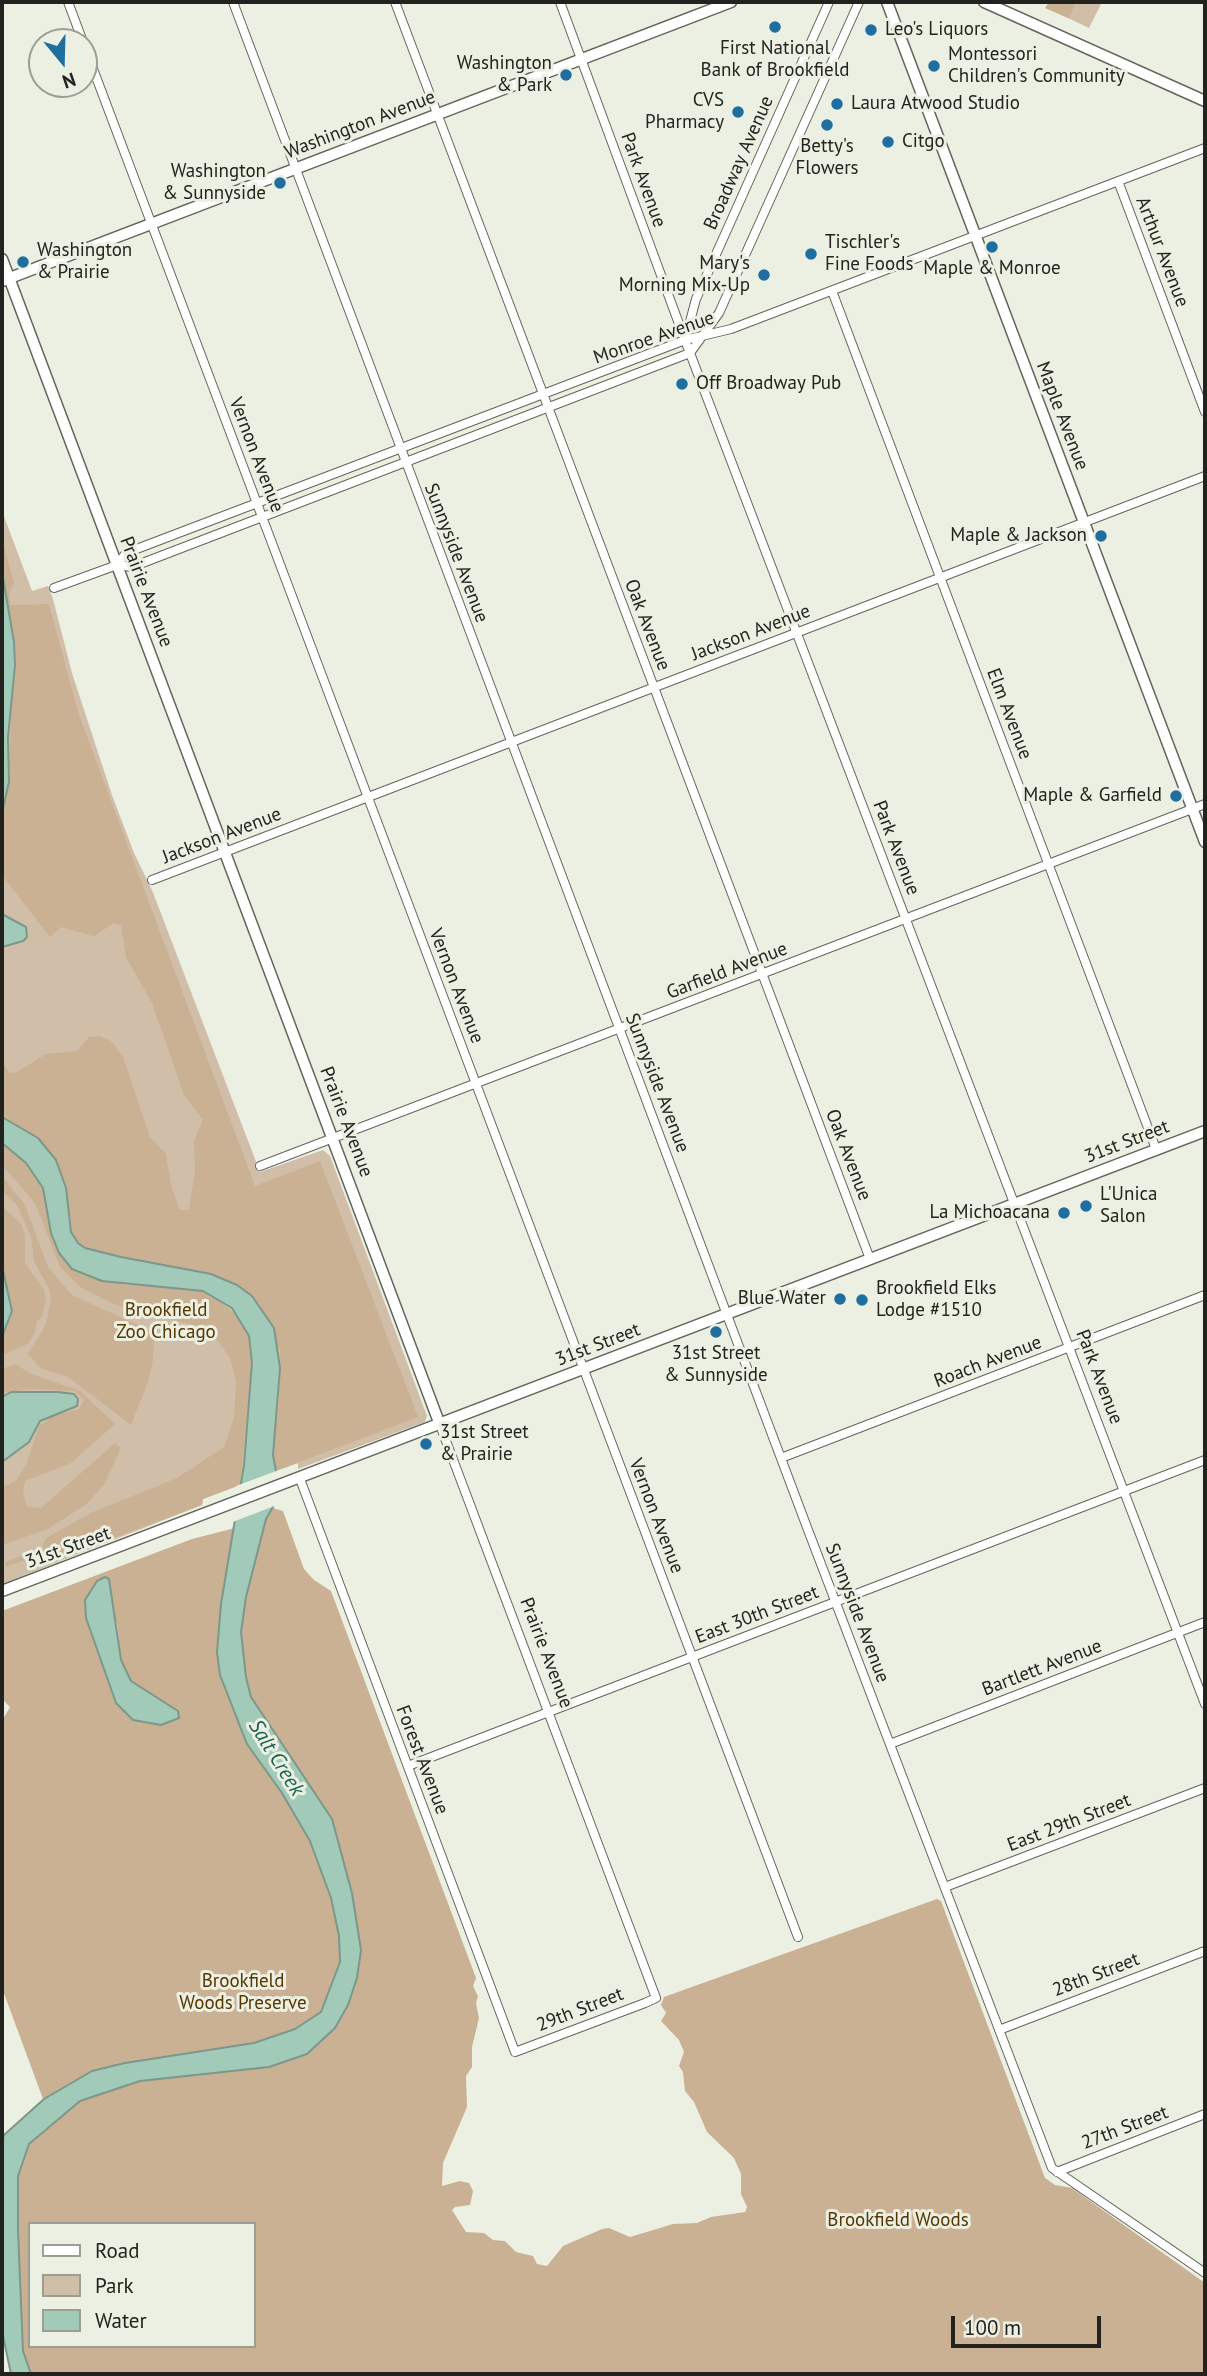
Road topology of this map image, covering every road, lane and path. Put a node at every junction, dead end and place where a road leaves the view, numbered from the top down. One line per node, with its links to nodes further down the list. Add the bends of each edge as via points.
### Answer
1 (68, 2): 10 (street, Vernon Avenue)
2 (233, 2): 16 (street, Sunnyside Avenue)
3 (396, 2): 14 (street, Oak Avenue)
4 (560, 2): 11 (street, Park Avenue)
5 (731, 2): 11 (street, Washington Avenue)
6 (829, 2): 24 (street, Broadway Avenue, via 696,299)
7 (859, 2): 23 (street, via 719,313)
8 (887, 2): 19 (street, Maple Avenue)
9 (984, 2): 13 (street)
10 (78, 28)
11 (581, 59): 14 (street, Washington Avenue); 24 (street, Park Avenue)
12 (98, 82): 18 (street, Vernon Avenue)
13 (1205, 101)
14 (438, 114): 16 (street, Washington Avenue); 26 (street, Oak Avenue)
15 (1205, 148): 17 (street, Monroe Avenue)
16 (296, 169): 18 (street, Washington Avenue); 29 (street, Sunnyside Avenue)
17 (1118, 181): 19 (street, Monroe Avenue); 28 (street, Arthur Avenue)
18 (152, 224): 21 (street, Washington Avenue); 32 (street, Vernon Avenue)
19 (975, 236): 22 (street, Monroe Avenue); 34 (street, Maple Avenue)
20 (2, 260): 21 (street, Prairie Avenue)
21 (5, 280): 35 (street, Prairie Avenue)
22 (832, 291): 23 (street, Monroe Avenue); 36 (street, Elm Avenue)
23 (704, 335): 24 (street, Monroe Avenue); 25 (street)
24 (685, 340): 25 (street, Park Avenue); 26 (street, Monroe Avenue)
25 (690, 354): 27 (street, Monroe Avenue); 38 (street, Park Avenue)
26 (543, 394): 27 (street, Oak Avenue); 29 (street, Monroe Avenue)
27 (548, 407): 30 (street, Monroe Avenue); 39 (street, Oak Avenue)
28 (1205, 412)
29 (400, 449): 30 (street, Sunnyside Avenue); 32 (street, Monroe Avenue)
30 (405, 462): 33 (street, Monroe Avenue); 40 (street, Sunnyside Avenue)
31 (1205, 475): 34 (street, Jackson Avenue)
32 (257, 503): 33 (street, Vernon Avenue); 35 (street, Monroe Avenue, via 127,553)
33 (262, 517): 35 (street, Monroe Avenue, via 132,567); 41 (street, Vernon Avenue)
34 (1083, 522): 36 (street, Jackson Avenue); 43 (street, Maple Avenue)
35 (117, 565): 37 (street, Monroe Avenue); 45 (street, Prairie Avenue)
36 (940, 578): 38 (street, Jackson Avenue); 46 (street, Elm Avenue)
37 (54, 588)
38 (797, 633): 39 (street, Jackson Avenue); 48 (street, Park Avenue)
39 (654, 687): 40 (street, Jackson Avenue); 49 (street, Oak Avenue)
40 (511, 743): 41 (street, Jackson Avenue); 50 (street, Sunnyside Avenue)
41 (368, 797): 45 (street, Jackson Avenue); 51 (street, Vernon Avenue)
42 (1205, 804): 43 (street, Garfield Avenue)
43 (1193, 809): 44 (street, Maple Avenue); 46 (street, Garfield Avenue)
44 (1205, 842)
45 (225, 852): 47 (street, Jackson Avenue); 53 (street, Prairie Avenue)
46 (1049, 864): 48 (street, Garfield Avenue); 54 (street, Elm Avenue)
47 (152, 880)
48 (905, 919): 49 (street, Garfield Avenue); 56 (street, Park Avenue)
49 (763, 975): 50 (street, Garfield Avenue); 57 (street, Oak Avenue)
50 (619, 1029): 51 (street, Garfield Avenue); 59 (street, Sunnyside Avenue)
51 (477, 1084): 53 (street, Garfield Avenue); 61 (street, Vernon Avenue)
52 (1205, 1131): 54 (street, 31st Street)
53 (333, 1139): 55 (street, Garfield Avenue); 62 (street, Prairie Avenue)
54 (1156, 1149): 56 (street, 31st Street)
55 (260, 1166)
56 (1014, 1204): 57 (street, 31st Street); 60 (street, Park Avenue)
57 (870, 1259): 59 (street, 31st Street)
58 (1205, 1295): 60 (street, Roach Avenue)
59 (727, 1314): 61 (street, 31st Street); 63 (street, Sunnyside Avenue)
60 (1070, 1348): 63 (street, Roach Avenue); 66 (street, Park Avenue)
61 (584, 1369): 62 (street, 31st Street); 71 (street, Vernon Avenue)
62 (440, 1424): 65 (street, 31st Street); 73 (street, Prairie Avenue)
63 (781, 1458): 68 (street, Sunnyside Avenue)
64 (1205, 1460): 66 (street, East 30th Street)
65 (300, 1479): 67 (street, 31st Street); 75 (street, Forest Avenue)
66 (1125, 1491): 68 (street, East 30th Street); 70 (street, Park Avenue)
67 (2, 1591)
68 (835, 1602): 71 (street, East 30th Street); 74 (street, Sunnyside Avenue)
69 (1205, 1622): 70 (street, Bartlett Avenue)
70 (1178, 1633): 72 (street, Park Avenue); 74 (street, Bartlett Avenue)
71 (693, 1657): 73 (street, East 30th Street); 78 (street, Vernon Avenue)
72 (1205, 1704)
73 (550, 1712): 75 (street, East 30th Street); 80 (street, Prairie Avenue)
74 (890, 1744): 77 (street, Sunnyside Avenue)
75 (408, 1766): 82 (street, Forest Avenue)
76 (1205, 1788): 77 (street, East 29th Street)
77 (945, 1887): 81 (street, Sunnyside Avenue)
78 (798, 1937)
79 (1205, 1951): 81 (street, 28th Street)
80 (656, 1998): 82 (street, 29th Street)
81 (999, 2029): 84 (street, Sunnyside Avenue)
82 (515, 2052)
83 (1205, 2115): 84 (street, 27th Street)
84 (1057, 2172): 85 (street)
85 (1205, 2273)

